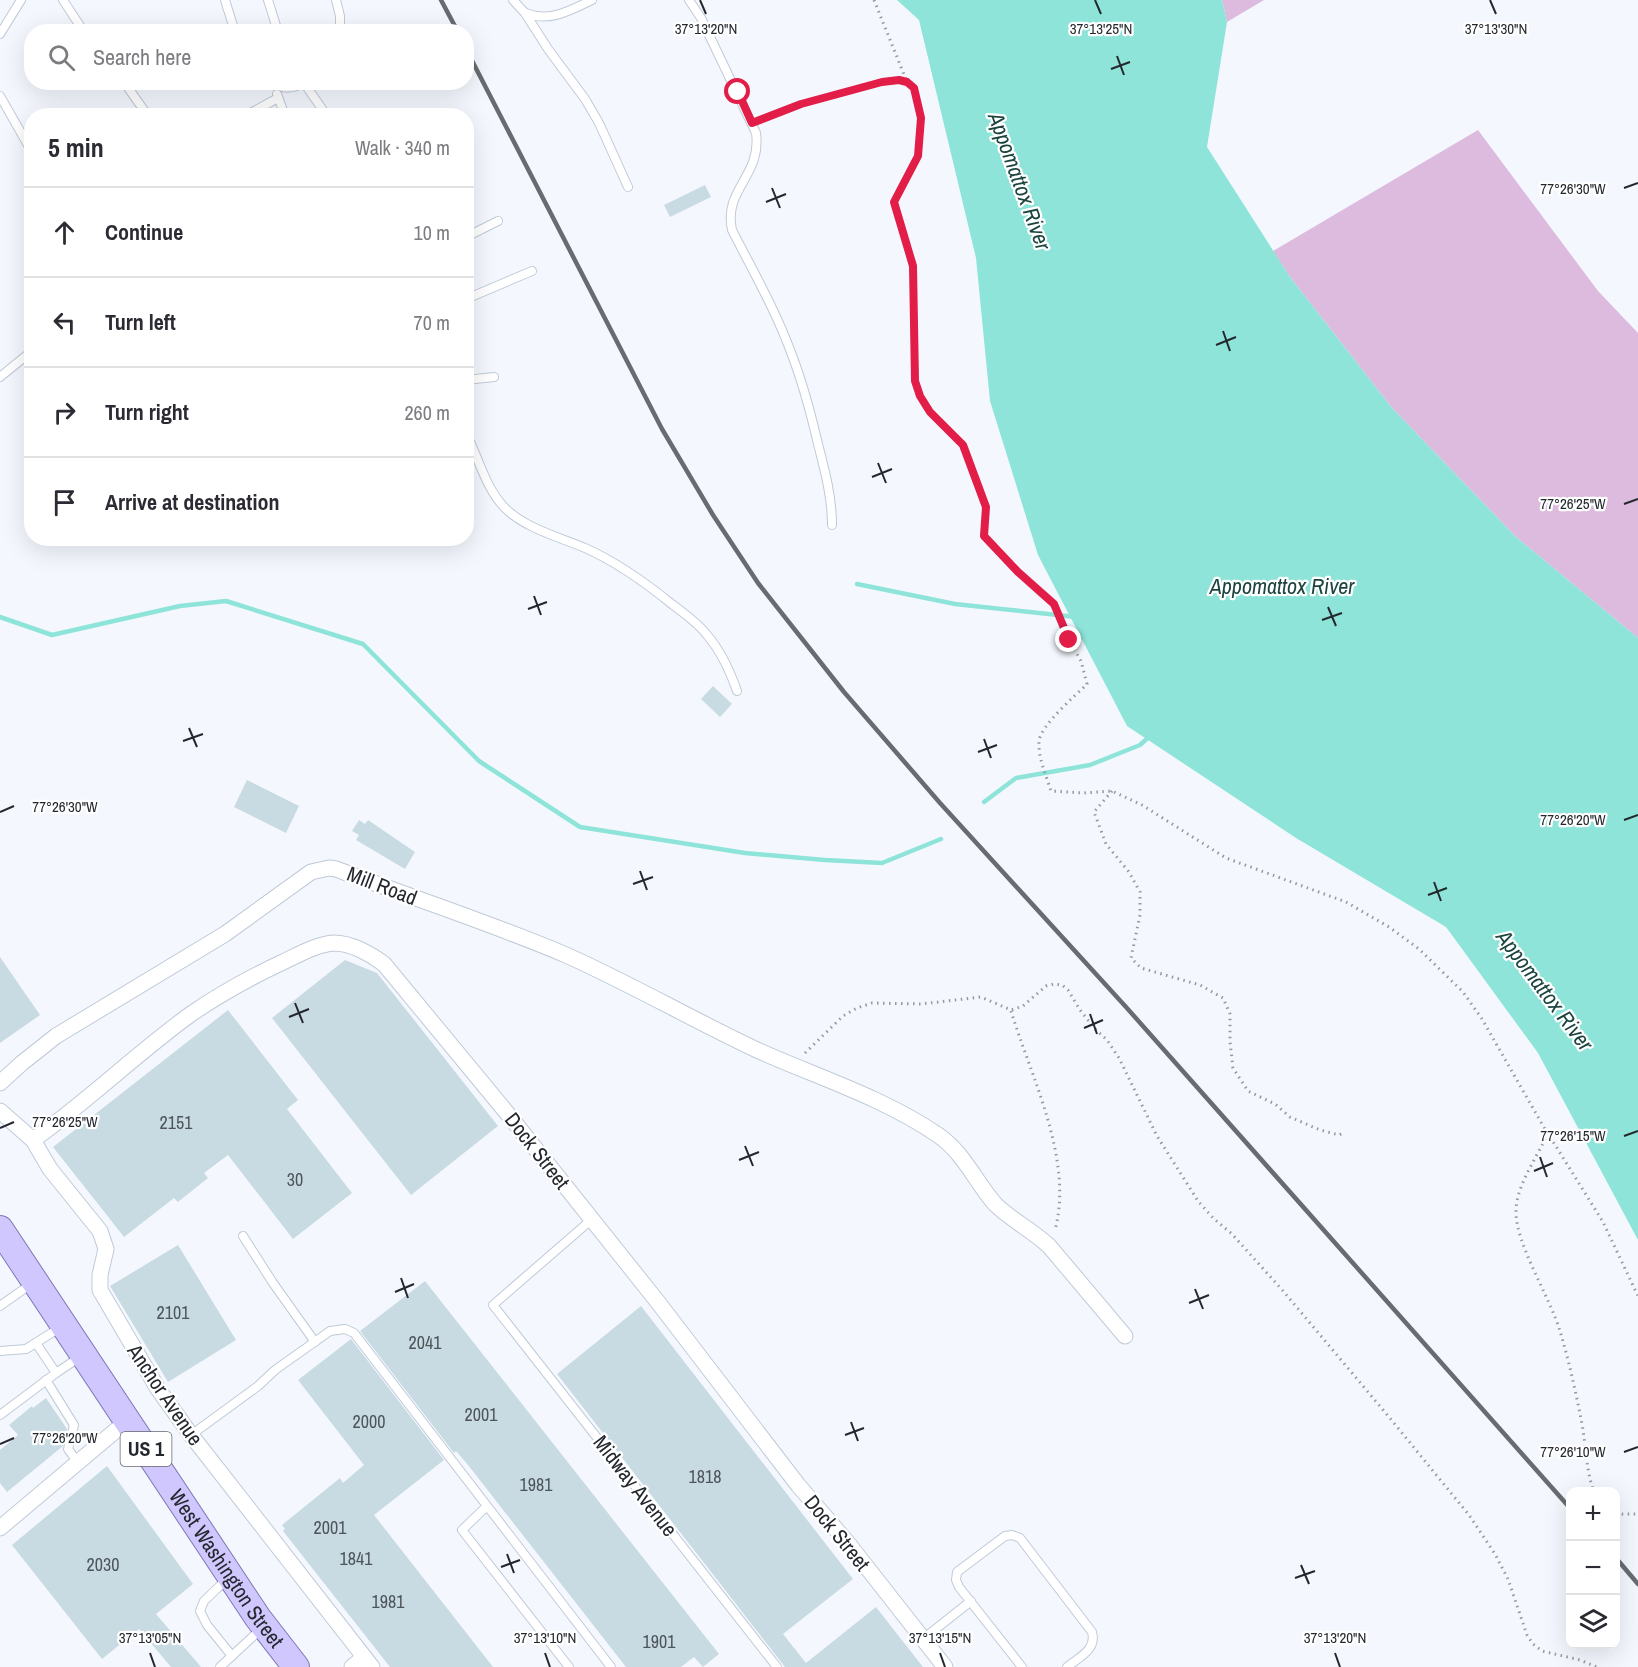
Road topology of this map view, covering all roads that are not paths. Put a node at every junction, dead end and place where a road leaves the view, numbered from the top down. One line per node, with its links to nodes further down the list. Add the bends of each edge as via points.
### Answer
1 (21, 0): 14 (lane)
2 (63, 0): 10 (lane)
3 (225, 0): 11 (lane)
4 (268, 0): 12 (lane)
5 (336, 0): 13 (lane)
6 (513, 0): 9 (lane)
7 (592, 0): 9 (lane, via 548,18)
8 (689, 0): 35 (lane, via 756,133 756,158 733,200 730,220 768,301 808,402 829,486)
9 (525, 13): 25 (lane, via 585,99)
10 (79, 24)
11 (233, 24)
12 (276, 24)
13 (340, 24)
14 (0, 34)
15 (130, 90): 20 (lane)
16 (275, 90): 19 (lane)
17 (310, 90): 23 (lane)
18 (0, 96): 24 (lane)
19 (278, 98): 21 (lane); 22 (lane)
20 (142, 108)
21 (260, 108)
22 (282, 108)
23 (322, 108)
24 (24, 138)
25 (628, 187)
26 (498, 221): 27 (lane)
27 (474, 233)
28 (532, 271): 29 (lane)
29 (474, 296)
30 (24, 358): 31 (lane)
31 (0, 377)
32 (494, 377): 33 (lane)
33 (474, 379)
34 (474, 452): 36 (lane, via 505,508 522,520 622,567 696,622 720,652)
35 (832, 525)
36 (737, 691)
37 (0, 1083): 46 (street, Mill Road, via 56,1036 225,934 311,872 329,868 568,956 721,1033 865,1095 939,1135 956,1150 997,1206 1049,1246)
38 (0, 1111): 39 (street, Anchor Avenue)
39 (33, 1140): 40 (street, Dock Street, via 209,1002 293,957 338,943 373,955 384,964); 55 (street, Anchor Avenue, via 50,1169 100,1230 106,1249 100,1290 158,1389)
40 (591, 1220): 62 (street, Dock Street); 71 (lane, Midway Avenue, via 493,1305)
41 (0, 1228): 43 (main road, West Washington Street / US 1)
42 (243, 1236): 47 (lane)
43 (35, 1281): 44 (lane); 45 (main road, West Washington Street / US 1)
44 (0, 1306)
45 (64, 1325): 48 (lane); 50 (main road, West Washington Street / US 1)
46 (1125, 1336)
47 (315, 1342): 55 (lane); 57 (lane, via 336,1329 354,1333)
48 (36, 1343): 49 (lane, via 26,1349); 51 (lane)
49 (0, 1351)
50 (84, 1355): 51 (lane); 54 (main road, West Washington Street / US 1)
51 (56, 1372): 52 (lane)
52 (46, 1380): 53 (lane); 56 (lane, via 75,1425 68,1449)
53 (0, 1415)
54 (128, 1421): 56 (street); 59 (main road, West Washington Street / US 1)
55 (191, 1435): 64 (street, Anchor Avenue)
56 (78, 1463): 58 (street)
57 (486, 1507): 69 (lane, via 462,1530); 70 (lane)
58 (0, 1527)
59 (230, 1576): 61 (main road, West Washington Street / US 1); 63 (lane, via 204,1600 200,1611)
60 (970, 1601): 62 (lane); 65 (lane); 73 (lane, via 958,1587 957,1572 1005,1536 1020,1538 1092,1632 1091,1647)
61 (264, 1626): 63 (lane); 67 (main road, West Washington Street / US 1)
62 (923, 1639): 72 (street, Dock Street)
63 (232, 1656): 66 (lane)
64 (368, 1662): 68 (street)
65 (1019, 1666)
66 (220, 1667)
67 (296, 1667)
68 (352, 1667)
69 (569, 1667)
70 (611, 1667)
71 (777, 1667)
72 (945, 1667)
73 (1067, 1667)

